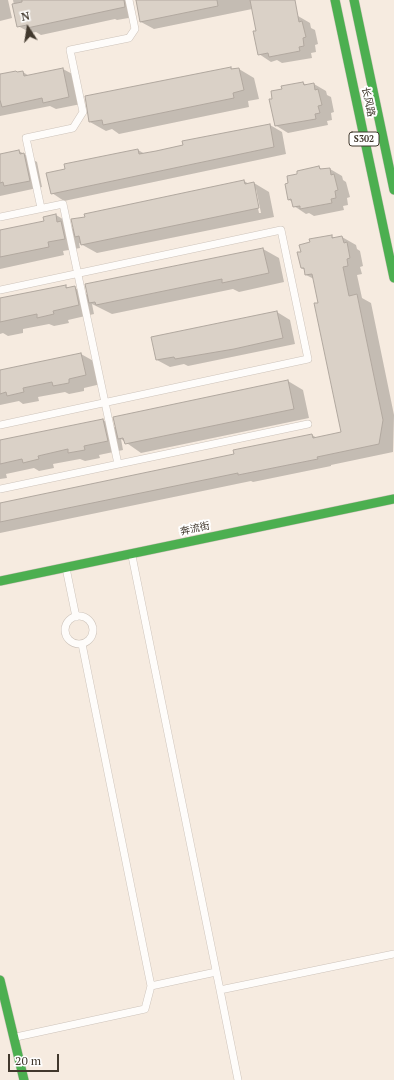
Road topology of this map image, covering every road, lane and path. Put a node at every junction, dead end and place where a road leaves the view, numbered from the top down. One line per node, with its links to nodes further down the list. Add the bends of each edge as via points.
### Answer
1 (129, 0): 5 (lane, via 135,28 129,38 70,50 83,112 73,128 26,138)
2 (335, 0): 8 (street, 长风路 / S302)
3 (354, 0): 4 (street, 长风路 / S302)
4 (394, 190)
5 (40, 208): 6 (lane); 7 (lane, via 63,204)
6 (0, 217)
7 (78, 273): 9 (lane); 10 (lane); 10 (lane, via 281,230 308,359)
8 (394, 278)
9 (0, 290)
10 (105, 402): 11 (lane); 13 (lane)
11 (0, 424)
12 (308, 424): 13 (lane)
13 (118, 464): 14 (lane)
14 (0, 489)
15 (394, 499): 16 (street, 奔流街)
16 (131, 554): 17 (street, 奔流街); 22 (lane)
17 (66, 568): 18 (street, 奔流街); 19 (lane)
18 (0, 581)
19 (76, 617): 20 (lane, via 89,620 93,630 89,640); 20 (lane, via 66,626 66,636 74,644)
20 (82, 644): 24 (lane)
21 (394, 954): 25 (lane)
22 (216, 972): 24 (lane); 25 (lane)
23 (0, 980): 26 (street)
24 (151, 986): 26 (lane, via 145,1009)
25 (220, 990): 28 (lane)
26 (14, 1038): 27 (street)
27 (24, 1080)
28 (238, 1080)

